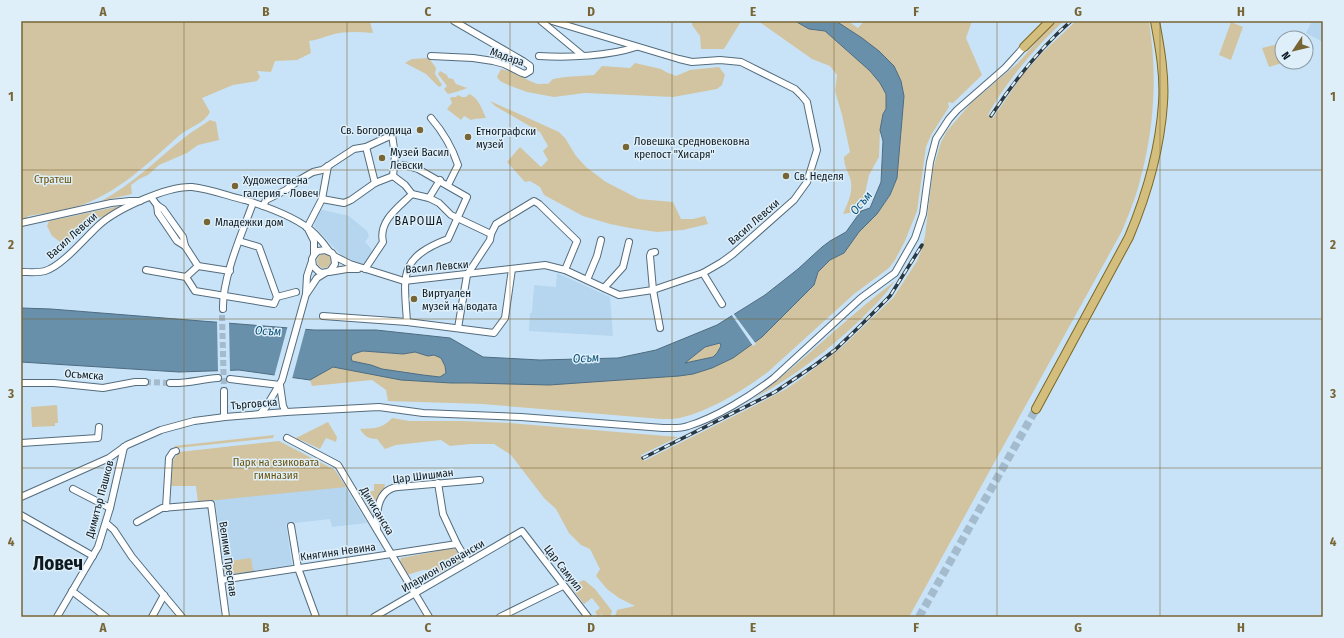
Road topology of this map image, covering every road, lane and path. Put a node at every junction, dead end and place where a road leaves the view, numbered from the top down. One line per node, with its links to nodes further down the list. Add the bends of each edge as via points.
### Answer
1 (454, 21): 10 (street, Мадара, via 527,64 530,71 522,73 504,64 481,58)
2 (541, 21): 9 (street)
3 (552, 21): 7 (street, Васил Левски)
4 (1041, 21): 8 (main road)
5 (1050, 21): 8 (main road)
6 (1155, 21): 71 (main road, via 1163,102 1157,153 1148,185 1129,237)
7 (636, 47): 9 (street, via 617,52); 46 (street, Васил Левски, via 692,62 741,62 795,89 807,102 817,150 807,182 794,200 751,239)
8 (1024, 47): 73 (street, Търговска, via 1006,68 957,110 936,139 923,214 915,238 894,273 861,298 774,378 747,397 701,421 676,428 423,413 379,407)
9 (582, 55): 11 (street, via 556,58)
10 (431, 56)
11 (539, 56)
12 (431, 118): 19 (street, via 446,137 458,165)
13 (366, 147): 15 (street, via 354,149); 16 (street, via 392,135 395,155); 18 (street)
14 (404, 165): 17 (street)
15 (328, 166): 23 (street); 26 (street, via 301,178 286,190 266,200)
16 (393, 176): 18 (street); 20 (street)
17 (440, 180): 19 (street); 22 (street)
18 (375, 183): 23 (street, via 344,203)
19 (448, 185): 27 (street, via 467,197)
20 (412, 194): 22 (street); 39 (street, via 386,220 381,236 383,242)
21 (151, 197): 24 (street, Васил Левски); 25 (street, Васил Левски, via 170,190 192,187); 38 (street, via 157,205 158,213 177,241 185,246)
22 (429, 198): 27 (street)
23 (322, 199): 29 (street)
24 (141, 201): 28 (street, via 111,203); 44 (street, Васил Левски, via 105,220 52,268 39,272)
25 (253, 203): 26 (street, Васил Левски); 32 (street)
26 (263, 206): 29 (street, Васил Левски)
27 (457, 217): 30 (street); 50 (street, via 448,239 432,245 413,259)
28 (21, 223)
29 (307, 228): 34 (street, Васил Левски); 37 (street, via 314,241)
30 (491, 234): 42 (street, via 496,224 534,201 577,242); 47 (street, via 490,240)
31 (601, 240): 49 (street)
32 (239, 241): 43 (street); 56 (street, via 259,246)
33 (629, 242): 51 (street, via 623,267)
34 (329, 251): 36 (street); 37 (street, via 322,250)
35 (655, 252): 52 (street, via 650,256)
36 (334, 256): 39 (street); 45 (street, via 335,264)
37 (313, 257): 45 (street, via 315,269); 54 (street, via 307,276)
38 (198, 266): 43 (street); 48 (street)
39 (365, 269): 45 (street); 50 (street, Васил Левски)
40 (512, 269): 42 (street, Васил Левски, via 545,265); 47 (street, Васил Левски); 61 (street, via 506,318 494,333)
41 (146, 270): 48 (street)
42 (565, 270): 49 (street, Васил Левски)
43 (230, 271): 55 (street)
44 (21, 272)
45 (326, 272): 54 (street, via 317,278)
46 (703, 273): 52 (street, Васил Левски); 57 (street)
47 (467, 275): 50 (street, Васил Левски); 61 (street)
48 (186, 276): 55 (street, via 195,291)
49 (587, 280): 51 (street, Васил Левски)
50 (404, 281): 60 (street)
51 (604, 288): 52 (street, Васил Левски, via 619,295)
52 (653, 290): 62 (street)
53 (296, 292): 56 (street)
54 (306, 294): 66 (street)
55 (223, 296): 56 (street, via 274,304); 58 (street)
56 (276, 297)
57 (722, 304)
58 (223, 309)
59 (323, 316): 60 (street)
60 (407, 322): 61 (street)
61 (458, 328)
62 (660, 328)
63 (218, 378): 68 (street)
64 (230, 379): 66 (street)
65 (145, 382): 67 (street, Осъмска, via 103,388 54,383)
66 (281, 382): 70 (street)
67 (21, 383)
68 (170, 383)
69 (224, 391): 74 (street)
70 (278, 393): 72 (street, via 271,407); 73 (street); 75 (street)
71 (1036, 410)
72 (274, 412): 73 (street, Търговска); 75 (street, Търговска)
73 (286, 412)
74 (224, 414)
75 (260, 414): 79 (street, Търговска, via 194,421 161,430)
76 (99, 427): 78 (street, via 98,438)
77 (287, 438): 91 (street, Дикисанска, via 338,465)
78 (21, 443)
79 (124, 447): 84 (street, Търговска, via 109,458); 85 (street, Димитър Пашков)
80 (176, 451): 86 (street, via 169,458)
81 (480, 480): 82 (street, Цар Шишман)
82 (438, 483): 91 (street, Цар Шишман, via 394,487 386,491 378,506); 93 (street, via 443,514)
83 (73, 489): 85 (street)
84 (21, 498)
85 (110, 508): 89 (street, Димитър Пашков)
86 (166, 508): 88 (street); 98 (street, Велики Преслав, via 211,504)
87 (21, 515): 95 (street)
88 (137, 522)
89 (106, 523): 95 (street, Димитър Пашков); 102 (street)
90 (291, 526): 97 (street)
91 (378, 531): 94 (street, Дикисанска)
92 (522, 531): 96 (street, Иларион Ловчански); 99 (street, Цар Самуил)
93 (457, 544): 94 (street, Княгиня Невина); 96 (street)
94 (392, 554): 97 (street, Княгиня Невина); 101 (street, Дикисанска)
95 (93, 556): 100 (street, Димитър Пашков)
96 (468, 562): 101 (street, Иларион Ловчански)
97 (298, 568): 98 (street, Княгиня Невина); 108 (street)
98 (221, 580): 107 (street, Велики Преслав)
99 (563, 586): 111 (street); 112 (street, Цар Самуил)
100 (72, 591): 103 (street, Димитър Пашков); 104 (street)
101 (415, 593): 109 (street, Иларион Ловчански); 110 (street, Дикисанска)
102 (164, 595): 105 (street); 106 (street)
103 (57, 617)
104 (106, 617)
105 (152, 617)
106 (182, 617)
107 (226, 617)
108 (316, 617)
109 (374, 617)
110 (429, 617)
111 (500, 617)
112 (588, 617)

